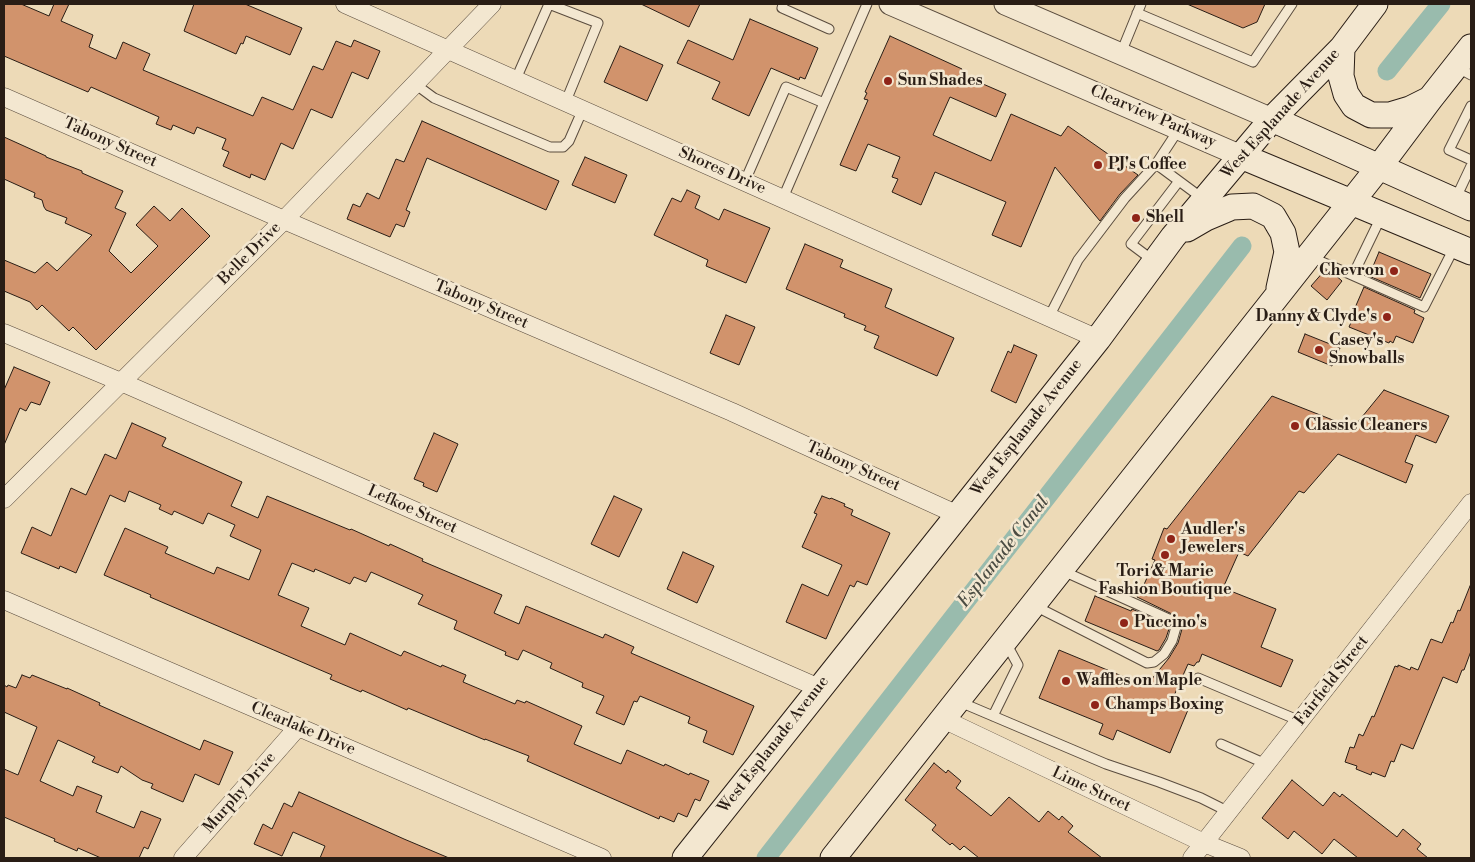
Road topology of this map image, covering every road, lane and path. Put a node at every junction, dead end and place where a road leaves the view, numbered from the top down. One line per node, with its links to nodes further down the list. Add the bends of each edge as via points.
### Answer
1 (345, 4): 14 (street, Shores Drive)
2 (492, 4): 14 (street, Belle Drive)
3 (549, 4): 17 (lane); 21 (lane, via 598,24)
4 (867, 4): 22 (lane)
5 (890, 4): 26 (street, Clearview Parkway)
6 (1005, 4): 15 (street)
7 (1292, 4): 10 (lane, via 1253,62)
8 (1375, 4): 13 (main road, West Esplanade Avenue)
9 (779, 5): 11 (lane)
10 (1139, 8): 15 (lane)
11 (829, 29)
12 (1471, 47): 16 (main road)
13 (1342, 48): 20 (main road, via 1341,76 1346,94 1354,106 1371,115 1390,114); 25 (main road, West Esplanade Avenue)
14 (448, 49): 17 (street, Shores Drive); 18 (street, Belle Drive)
15 (1121, 54): 25 (street)
16 (1463, 71): 20 (main road)
17 (516, 79): 21 (street, Shores Drive)
18 (415, 84): 24 (lane, via 434,98 550,147 563,147 569,141); 39 (street, Belle Drive)
19 (4, 97): 39 (street, Tabony Street)
20 (1430, 99): 31 (main road)
21 (566, 101): 24 (street, Shores Drive)
22 (824, 103): 32 (lane, via 786,87); 34 (lane)
23 (1471, 106): 28 (lane, via 1449,150)
24 (583, 109): 32 (street, Shores Drive)
25 (1272, 119): 27 (main road, West Esplanade Avenue); 31 (main road)
26 (1179, 129): 27 (street, Clearview Parkway); 29 (lane)
27 (1241, 156): 35 (main road, West Esplanade Avenue); 36 (main road, Clearview Parkway)
28 (1471, 160)
29 (1156, 164): 33 (lane); 46 (lane, via 1125,198 1078,260)
30 (1471, 166): 37 (lane)
31 (1379, 167): 36 (main road); 37 (main road)
32 (745, 181): 34 (street, Shores Drive)
33 (1179, 181): 35 (lane); 43 (lane, via 1131,244)
34 (783, 198): 46 (street, Shores Drive)
35 (1204, 200): 40 (main road, West Esplanade Avenue)
36 (1352, 202): 38 (main road, Clearview Parkway); 42 (main road)
37 (1463, 204)
38 (1382, 214): 41 (main road, Clearview Parkway); 44 (lane)
39 (284, 220): 49 (street, Belle Drive); 52 (street, Tabony Street, via 732,412)
40 (1173, 237): 43 (main road, West Esplanade Avenue); 45 (main road, via 1232,207 1253,206 1273,216 1283,233 1287,252)
41 (1463, 249): 44 (lane, via 1424,307)
42 (1308, 256): 44 (lane); 45 (main road)
43 (1155, 262): 48 (main road, West Esplanade Avenue)
44 (1353, 275)
45 (1278, 293): 53 (main road)
46 (1049, 317): 48 (street, Shores Drive)
47 (4, 333): 49 (street, Lefkoe Street)
48 (1098, 339): 52 (main road, West Esplanade Avenue)
49 (121, 382): 50 (street, Belle Drive); 58 (street, Lefkoe Street)
50 (4, 499)
51 (1471, 503): 61 (street, Fairfield Street)
52 (958, 515): 58 (main road, West Esplanade Avenue)
53 (1060, 570): 55 (main road); 55 (lane, via 1169,619 1176,627 1164,654 1147,663)
54 (4, 600): 62 (street, Clearlake Drive)
55 (1033, 605): 56 (main road)
56 (1005, 640): 59 (main road); 60 (lane, via 1018,665)
57 (1198, 678): 61 (lane)
58 (819, 688): 69 (main road, West Esplanade Avenue)
59 (950, 710): 60 (lane); 66 (street, Lime Street); 70 (main road)
60 (993, 716): 65 (lane, via 1106,764 1202,798)
61 (1300, 721): 64 (street, Fairfield Street)
62 (298, 727): 67 (street, Murphy Drive); 68 (street, Clearlake Drive)
63 (1221, 744): 64 (lane)
64 (1266, 764): 65 (street, Fairfield Street)
65 (1228, 812): 66 (street, Fairfield Street)
66 (1204, 843): 71 (street, Fairfield Street); 72 (street, Lime Street)
67 (183, 858)
68 (602, 858)
69 (685, 858)
70 (833, 858)
71 (1192, 858)
72 (1241, 858)

